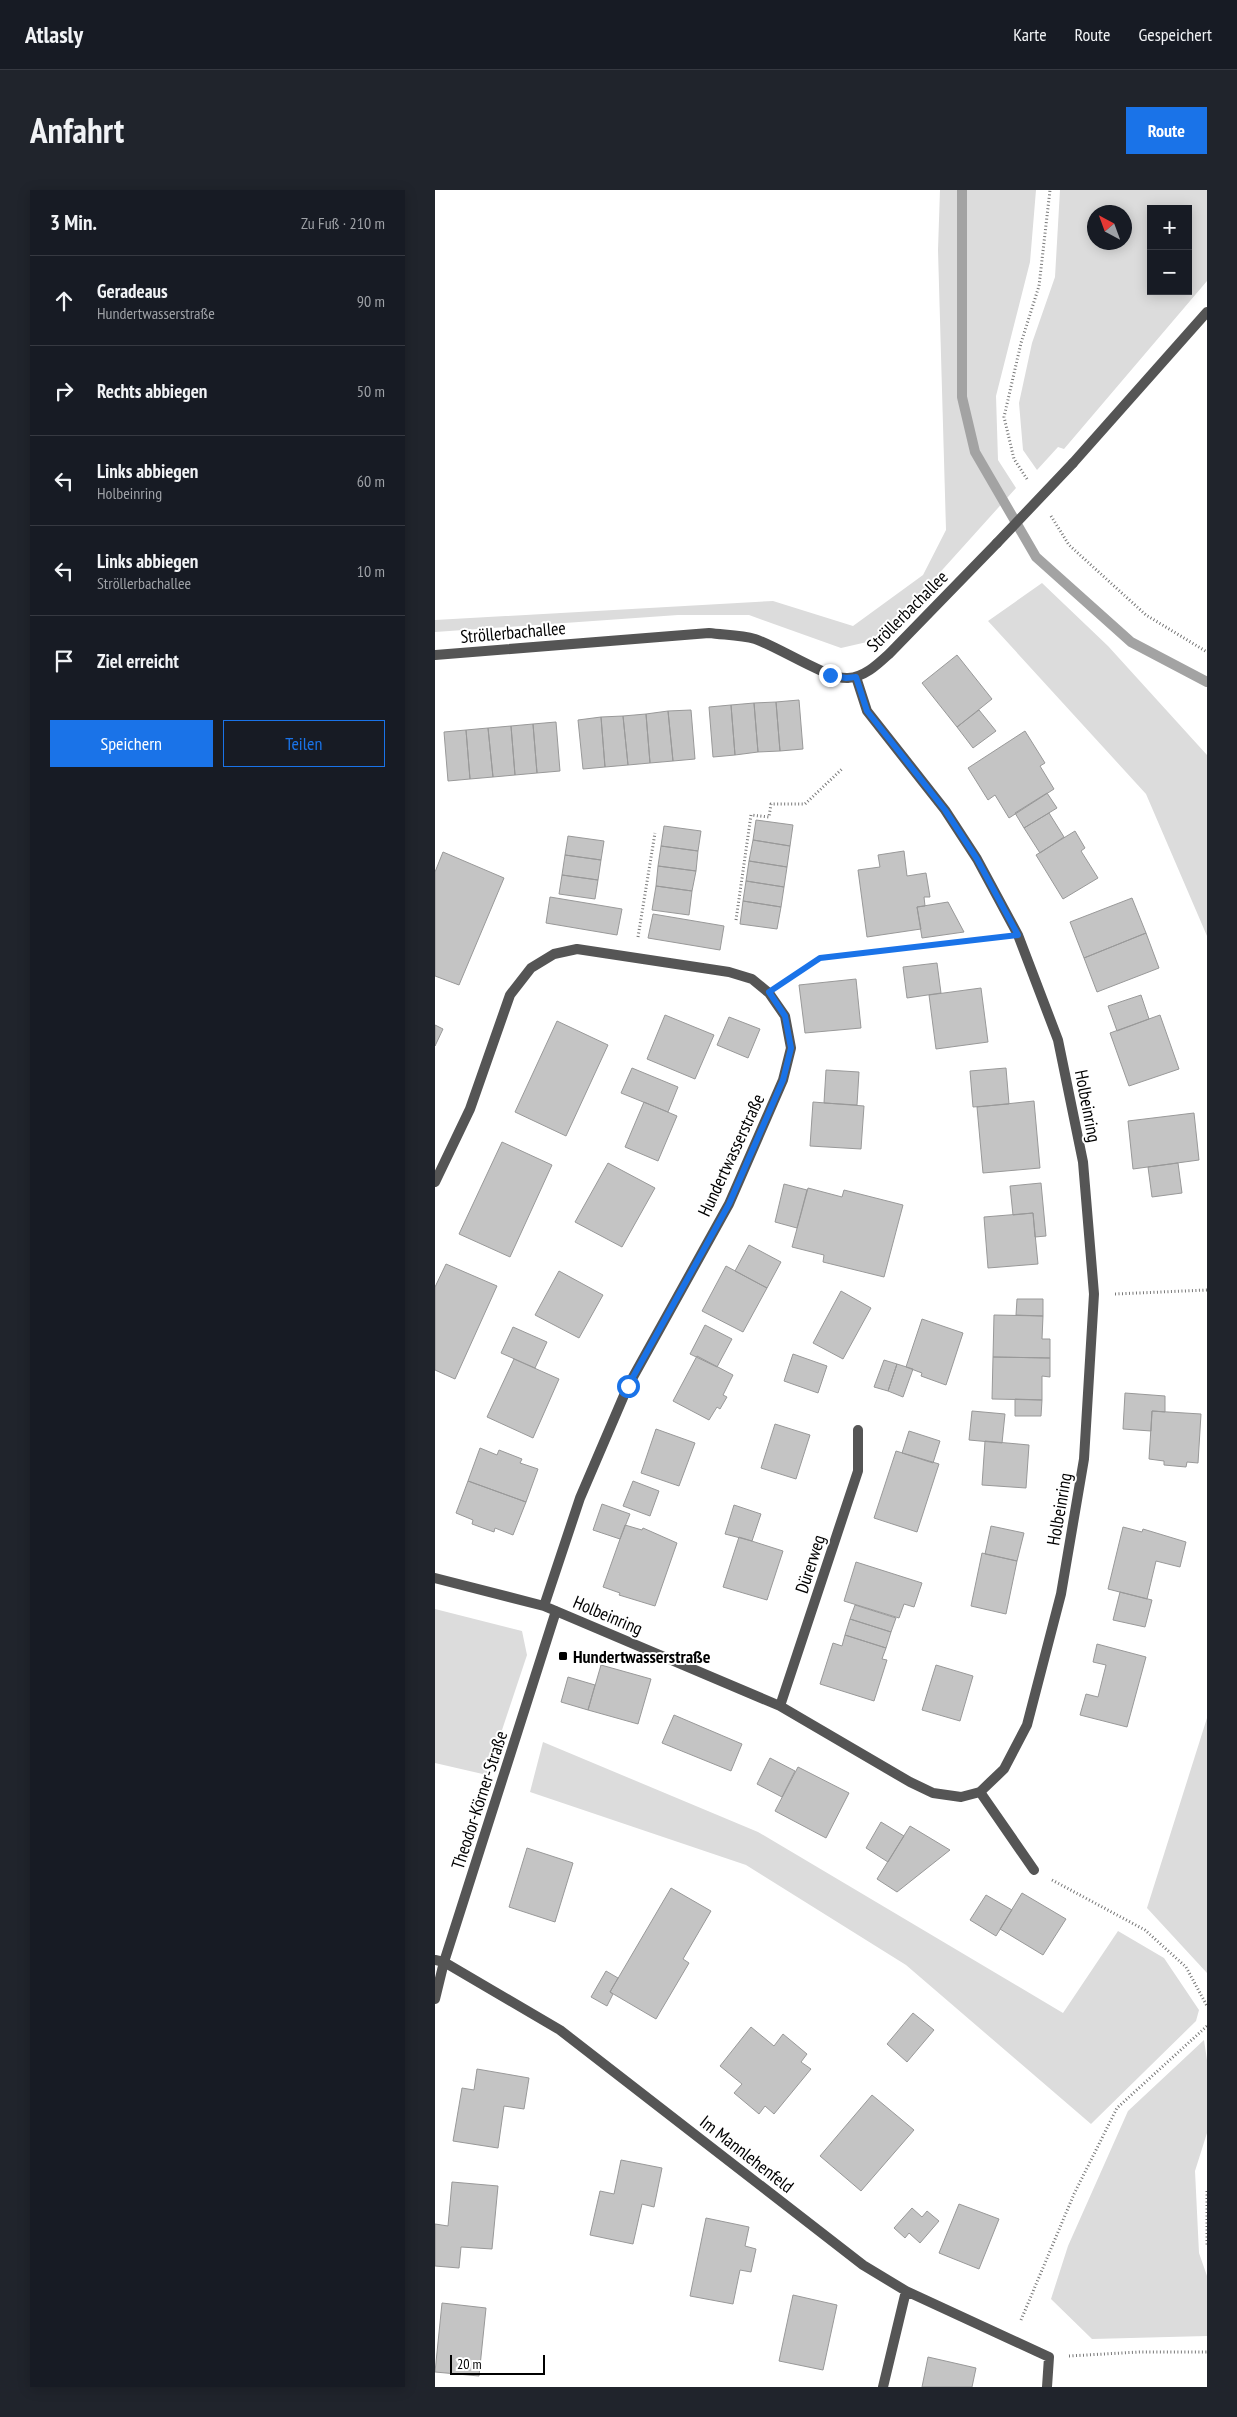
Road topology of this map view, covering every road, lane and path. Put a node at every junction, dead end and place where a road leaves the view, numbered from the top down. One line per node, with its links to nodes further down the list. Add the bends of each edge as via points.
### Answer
1 (1207, 312): 3 (street, Ströllerbachallee, bridge, via 997,543 890,653)
2 (435, 655): 3 (street, Ströllerbachallee, via 709,633 754,639 830,675)
3 (856, 677): 7 (street, Holbeinring, via 867,711 945,810 977,859)
4 (843, 768): 6 (path, via 805,804 771,804 769,817 751,815)
5 (655, 833): 8 (path)
6 (736, 920)
7 (1018, 935): 9 (path, via 820,958); 12 (street, Holbeinring, via 1058,1040 1083,1162)
8 (635, 958): 9 (street, Hundertwasserstraße, via 729,972 751,979); 10 (street, Hundertwasserstraße, via 577,949 554,954 531,968 511,995 470,1109)
9 (769, 992): 15 (street, Hundertwasserstraße, via 785,1016 791,1048 783,1080 729,1204 628,1386 580,1498)
10 (435, 1182)
11 (1207, 1290): 12 (path)
12 (1094, 1294): 18 (street, Holbeinring, via 1084,1458 1061,1594 1027,1725 1004,1769)
13 (858, 1430): 17 (street, Dürerweg, via 858,1472)
14 (435, 1578): 15 (street, Holbeinring)
15 (544, 1606): 16 (street, Holbeinring)
16 (556, 1611): 17 (street, Holbeinring); 20 (street, Theodor-Körner-Straße)
17 (780, 1706): 18 (street, Holbeinring, via 933,1793 961,1797)
18 (980, 1792): 19 (street)
19 (1034, 1870): 22 (path, via 1145,1930 1186,1967)
20 (440, 1961): 21 (street, Theodor-Körner-Straße); 26 (street, Im Mannlehenfeld, via 559,2030 863,2265)
21 (435, 1999)
22 (1207, 2006)
23 (1207, 2026): 27 (path, via 1117,2108 1074,2194)
24 (1207, 2191): 25 (path)
25 (1207, 2246)
26 (906, 2291): 27 (street, Im Mannlehenfeld); 30 (street)
27 (1012, 2340): 29 (street, Im Mannlehenfeld)
28 (1207, 2352): 29 (path)
29 (1049, 2357): 31 (street)
30 (883, 2387)
31 (1047, 2387)

